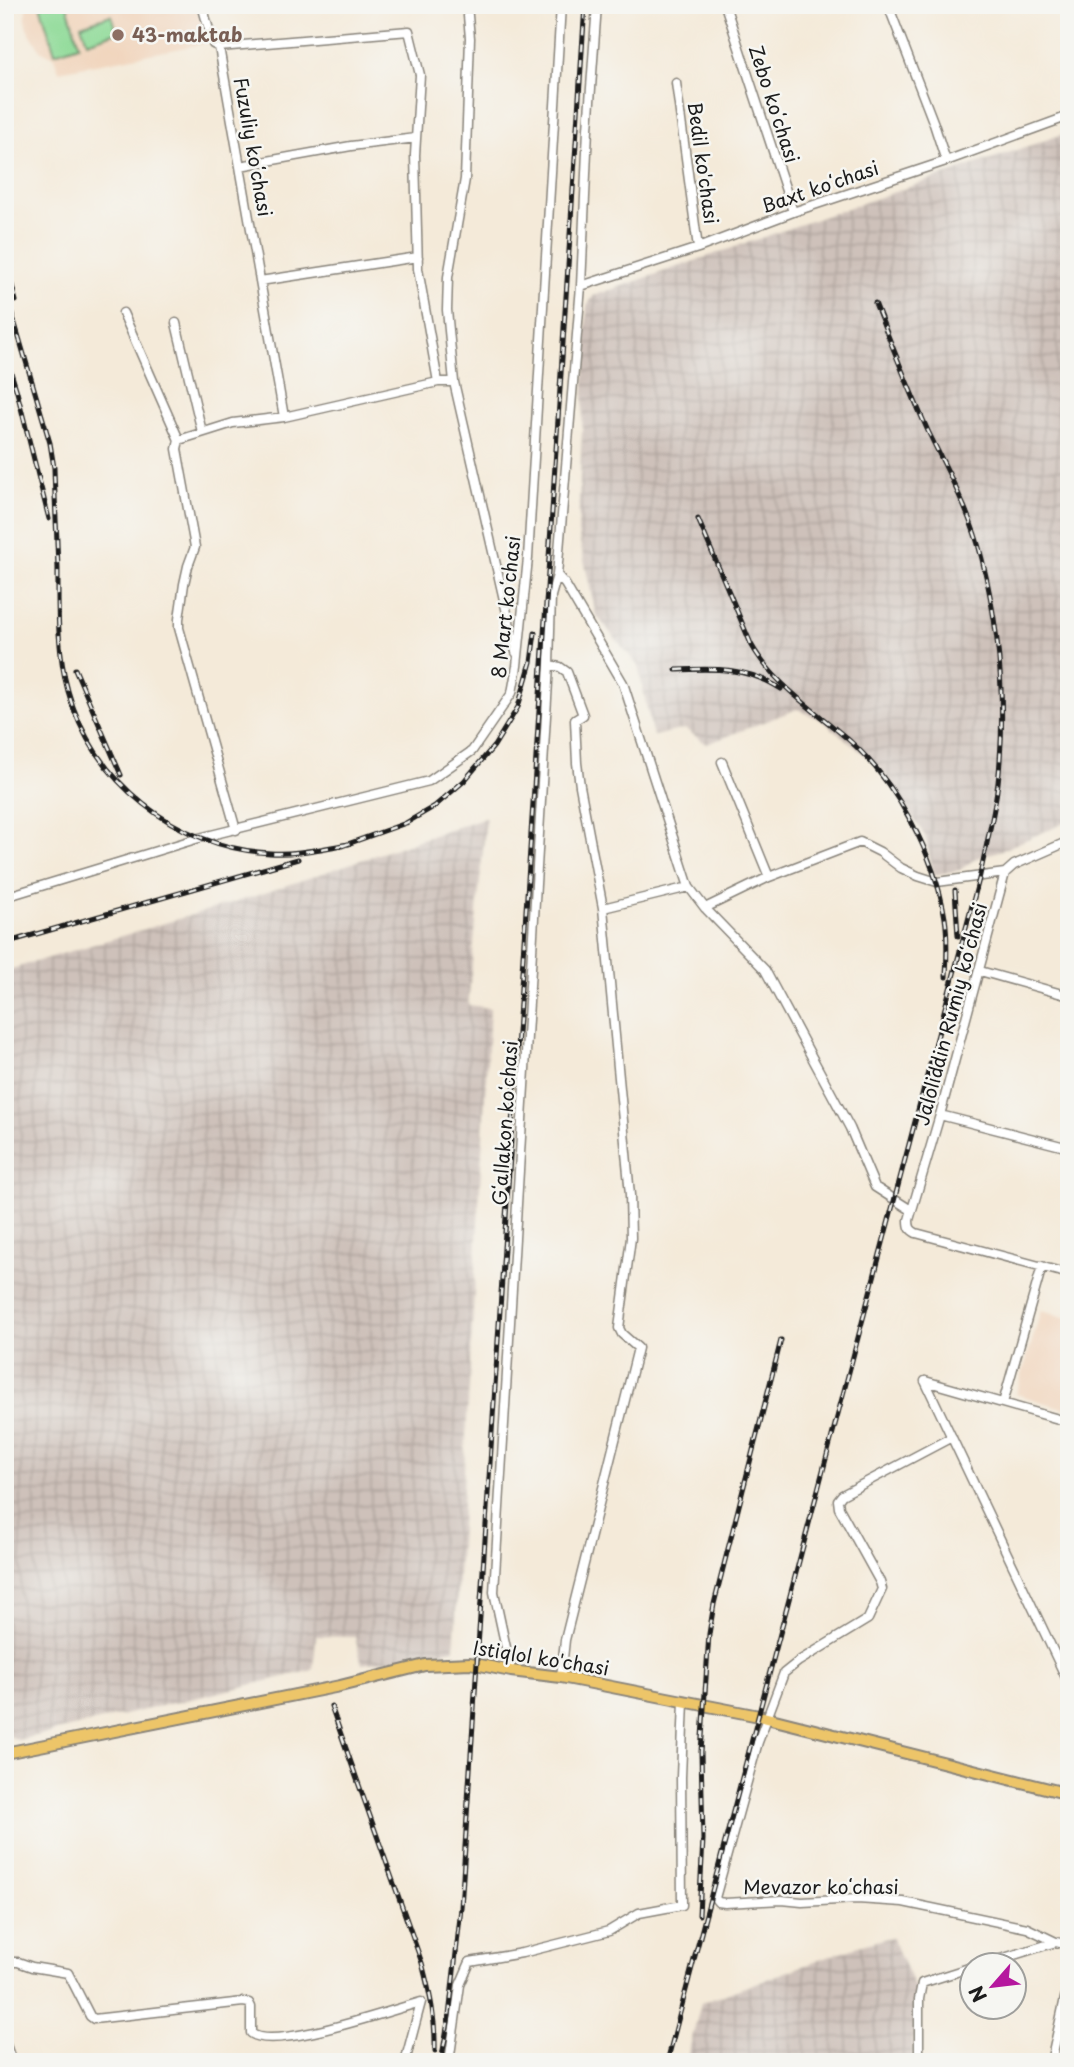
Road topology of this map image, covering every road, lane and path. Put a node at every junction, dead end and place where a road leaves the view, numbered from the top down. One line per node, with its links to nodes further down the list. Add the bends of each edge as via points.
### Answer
1 (202, 5): 7 (street, Fuzuliy koʻchasi, via 213,44)
2 (467, 5): 21 (street, via 465,179 447,290)
3 (561, 5): 26 (street, 8 Mart koʻchasi, via 530,534)
4 (597, 5): 17 (street, Gʻallakon koʻchasi)
5 (725, 5): 13 (street, Zebo koʻchasi)
6 (888, 5): 11 (street)
7 (219, 47): 10 (street, via 409,31 421,75); 12 (street, Fuzuliy koʻchasi)
8 (676, 83): 14 (street, Bedil ko'chasi)
9 (1069, 116): 11 (street, Baxt koʻchasi)
10 (416, 138): 12 (street); 15 (street)
11 (946, 160): 13 (street, Baxt koʻchasi)
12 (240, 166): 16 (street, Fuzuliy koʻchasi)
13 (793, 212): 14 (street, Baxt koʻchasi)
14 (698, 248): 17 (street, Baxt koʻchasi)
15 (418, 257): 16 (street); 20 (street)
16 (260, 281): 22 (street, Fuzuliy koʻchasi)
17 (581, 286): 25 (street, Gʻallakon koʻchasi)
18 (123, 313): 24 (street)
19 (176, 323): 23 (street)
20 (438, 382): 21 (street); 22 (street)
21 (454, 382): 26 (street)
22 (284, 417): 23 (street)
23 (202, 432): 24 (street)
24 (179, 440): 29 (street, via 195,547 184,584 179,628)
25 (557, 575): 27 (street, Gʻallakon koʻchasi, via 551,596); 33 (street, via 623,683)
26 (517, 658): 29 (street, 8 Mart koʻchasi, via 512,693 472,751 429,781)
27 (549, 665): 35 (street, via 567,672 583,712 583,717 575,720 577,763); 47 (street, Gʻallakon koʻchasi, via 494,1591)
28 (722, 762): 32 (street)
29 (236, 830): 34 (street, 8 Mart koʻchasi)
30 (1069, 841): 31 (street)
31 (1005, 873): 32 (street, via 937,882 909,872 860,842); 37 (street, Jaloliddin Rumiy koʻchasi)
32 (769, 877): 36 (street)
33 (689, 887): 35 (street); 36 (street)
34 (5, 897)
35 (603, 908): 48 (street, via 630,1195 631,1238 619,1328 638,1349 565,1640)
36 (705, 908): 41 (street, via 765,970 875,1187)
37 (980, 971): 38 (street); 39 (street, Jaloliddin Rumiy koʻchasi)
38 (1069, 996)
39 (940, 1115): 40 (street); 41 (street, Jaloliddin Rumiy koʻchasi)
40 (1069, 1148)
41 (911, 1210): 42 (street, Jaloliddin Rumiy koʻchasi, via 911,1231)
42 (1042, 1266): 43 (street); 44 (street)
43 (1069, 1274)
44 (1003, 1403): 45 (street); 46 (street, via 925,1381)
45 (1069, 1422)
46 (952, 1437): 49 (street); 51 (street, via 839,1498 839,1508 882,1589 869,1619 784,1674)
47 (511, 1671): 48 (main road, Istiqlol ko'chasi); 52 (main road, Istiqlol ko'chasi, via 470,1662 425,1665)
48 (561, 1677): 50 (main road, Istiqlol ko'chasi)
49 (1069, 1684)
50 (684, 1701): 51 (main road, Istiqlol ko'chasi); 63 (street, via 682,1905 639,1913 609,1931 470,1962 460,1985)
51 (767, 1719): 53 (main road, Istiqlol ko'chasi); 54 (street, Mevazor koʻchasi, via 716,1891 718,1902 903,1902 1027,1928)
52 (5, 1753)
53 (1069, 1793)
54 (1056, 1942): 55 (street, Mevazor koʻchasi); 56 (street)
55 (1069, 1945)
56 (1022, 1952)
57 (5, 1965): 62 (street, via 18,1962 68,1973 94,2019 249,2003 255,2036 285,2038 421,2002)
58 (958, 1971): 64 (street, via 922,1983)
59 (1069, 1980): 65 (street)
60 (5, 2042): 61 (street, via 10,2053)
61 (5, 2060)
62 (405, 2062)
63 (449, 2062)
64 (919, 2062)
65 (1051, 2062)

